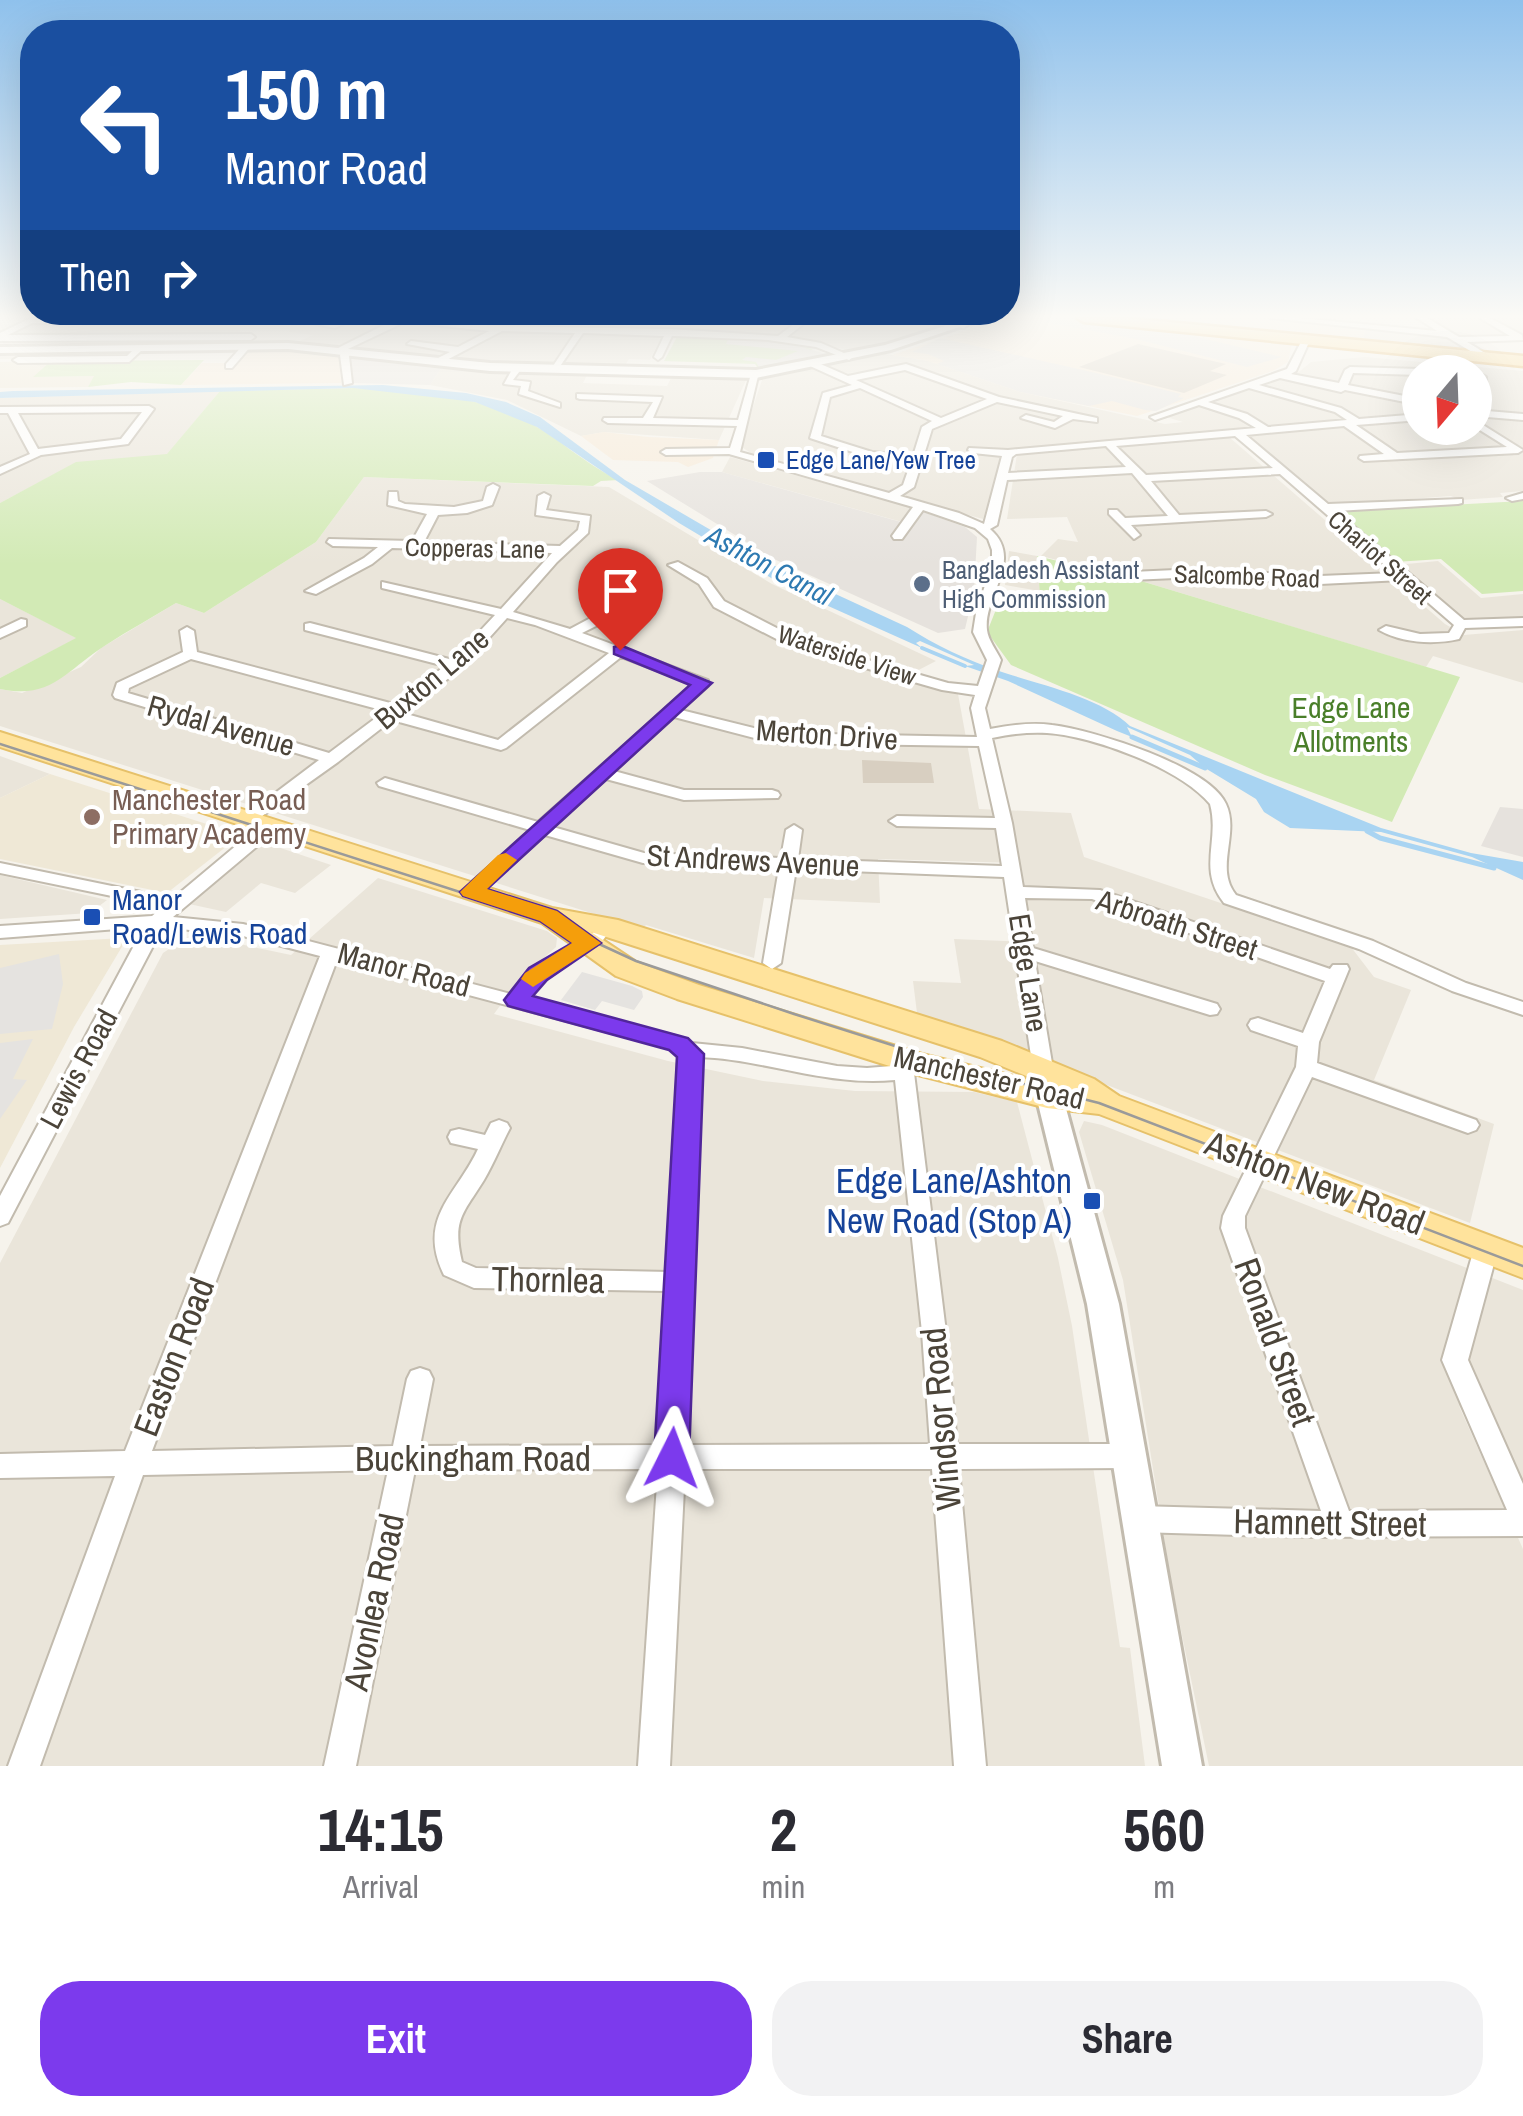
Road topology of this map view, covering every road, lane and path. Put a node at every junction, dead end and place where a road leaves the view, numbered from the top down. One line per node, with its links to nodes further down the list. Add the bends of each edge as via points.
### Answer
1 (542, 400): 11 (street)
2 (658, 400): 20 (street)
3 (748, 400): 23 (street)
4 (825, 400): 41 (street, via 815,438)
5 (894, 400): 21 (street)
6 (992, 400): 21 (street)
7 (1002, 400): 13 (street)
8 (1204, 400): 10 (street)
9 (1304, 400): 22 (street, via 1338,410)
10 (1199, 402): 26 (street); 28 (street, via 1155,416)
11 (556, 406)
12 (6, 410): 38 (street); 38 (street, via 150,409 124,442)
13 (1071, 416): 16 (street, via 1056,425); 19 (street)
14 (1492, 416): 15 (street)
15 (1523, 417)
16 (1026, 418)
17 (1402, 418): 22 (street)
18 (608, 420): 20 (street)
19 (1094, 420)
20 (646, 421): 23 (street)
21 (940, 421): 41 (street, via 927,427)
22 (1352, 422): 24 (street); 39 (street)
23 (742, 423): 33 (street)
24 (1290, 428): 26 (street); 30 (street)
25 (1492, 428): 35 (street)
26 (1265, 430): 27 (street)
27 (1238, 432): 28 (street); 43 (street, Chariot Street)
28 (1192, 436): 29 (street)
29 (1171, 437): 31 (street); 32 (street)
30 (1304, 438)
31 (1106, 442): 37 (street); 44 (street)
32 (1182, 447)
33 (734, 450): 36 (street); 49 (street)
34 (973, 450): 37 (street)
35 (1521, 451): 39 (street)
36 (666, 452)
37 (1008, 453): 45 (street)
38 (36, 454): 42 (street)
39 (1394, 456): 40 (street)
40 (1364, 458)
41 (915, 460): 49 (street, via 908,487)
42 (0, 471)
43 (1282, 471): 44 (street); 52 (street, Chariot Street)
44 (1139, 474): 45 (street); 55 (street)
45 (1003, 478): 56 (street)
46 (493, 487): 53 (street, via 486,505)
47 (393, 494): 53 (street, via 394,505)
48 (544, 496): 62 (street, Buxton Lane, via 540,513 588,518)
49 (890, 497): 51 (street)
50 (1458, 501): 52 (street)
51 (920, 505): 56 (street); 58 (street)
52 (1325, 508): 65 (street, Chariot Street)
53 (435, 509): 61 (street)
54 (1266, 514): 55 (street)
55 (1176, 519): 57 (street, via 1118,517)
56 (986, 527): 81 (street, Edge Lane, via 997,566 980,632 994,660)
57 (1134, 535)
58 (898, 536)
59 (333, 542): 60 (street, Copperas Lane)
60 (387, 546): 61 (street, Copperas Lane); 67 (street)
61 (415, 546): 62 (street, Copperas Lane)
62 (562, 550): 69 (street, Buxton Lane)
63 (674, 566): 81 (street, Waterside View, via 702,581 719,604 797,644 947,687)
64 (1093, 567): 65 (street, Salcombe Road, via 1131,576)
65 (1402, 576): 72 (street, Chariot Street)
66 (386, 585): 69 (street)
67 (311, 592)
68 (624, 600): 77 (street)
69 (506, 613): 77 (street); 80 (street, Buxton Lane)
70 (1523, 622): 72 (street)
71 (21, 623): 76 (street)
72 (1461, 624): 74 (street, Chariot Street, via 1445,638)
73 (310, 627): 80 (street)
74 (1386, 630)
75 (188, 632): 79 (street)
76 (0, 634)
77 (574, 634): 78 (street)
78 (620, 650): 82 (street, via 501,745); 83 (street, via 703,683)
79 (190, 654): 82 (street); 86 (street, Rydal Avenue, via 122,686 120,696)
80 (457, 664): 82 (street, Buxton Lane)
81 (984, 684): 84 (street, Edge Lane, via 978,708)
82 (395, 712): 86 (street, Buxton Lane)
83 (671, 712): 84 (street, Merton Drive, via 774,738); 87 (street)
84 (984, 739): 91 (street, Edge Lane); 108 (street, Merton Drive, via 1024,728 1068,731 1186,777 1219,808 1218,881 1230,899)
85 (0, 740): 92 (main road, Manchester Road)
86 (332, 759): 92 (street, Buxton Lane)
87 (602, 773): 89 (street, via 684,796); 93 (street)
88 (386, 783): 93 (street, St Andrews Avenue)
89 (772, 794)
90 (897, 821): 91 (street)
91 (1004, 822): 97 (street, Edge Lane)
92 (258, 825): 98 (main road, Manchester Road); 100 (street, Buxton Lane)
93 (540, 829): 95 (street, St Andrews Avenue, via 643,858); 98 (street)
94 (794, 830): 95 (street)
95 (787, 864): 97 (street, St Andrews Avenue); 105 (street)
96 (0, 868): 99 (street)
97 (1013, 882): 104 (street, Edge Lane); 110 (street, Arbroath Street, via 1094,894 1338,974)
98 (471, 892): 102 (main road, Manchester Road)
99 (141, 898)
100 (157, 921): 101 (street, Manor Road); 103 (street, Manor Road, via 243,930); 119 (street, Lewis Road)
101 (0, 932)
102 (598, 935): 106 (street, via 538,974); 113 (main road, Manchester Road, via 647,978 839,1042); 114 (main road, Manchester Road)
103 (331, 951): 106 (street, Manor Road); 128 (street, Easton Road)
104 (1024, 951): 107 (street); 114 (street, Edge Lane)
105 (772, 962)
106 (516, 1000): 111 (street, Manor Road)
107 (1210, 1009)
108 (1523, 1009)
109 (1258, 1024): 110 (street)
110 (1308, 1042): 112 (street)
111 (688, 1050): 113 (street, Manor Road); 122 (street)
112 (1306, 1066): 116 (street); 118 (street, Ronald Street)
113 (910, 1078): 114 (main road, Manchester Road); 125 (street, Windsor Road)
114 (1045, 1082): 115 (main road, Manchester Road); 124 (street, Edge Lane, via 1103,1304)
115 (1107, 1104): 118 (main road, Ashton New Road)
116 (1468, 1125)
117 (459, 1137): 122 (street, Thornlea, via 495,1136 446,1218 452,1268 474,1278)
118 (1259, 1160): 120 (main road, Ashton New Road); 132 (street, Ronald Street, via 1233,1228)
119 (0, 1217)
120 (1486, 1249): 121 (main road, Ashton New Road); 130 (street, via 1455,1360)
121 (1523, 1263)
122 (682, 1282): 127 (street)
123 (420, 1379): 126 (street, Avonlea Road)
124 (1126, 1456): 125 (street, Buckingham Road); 131 (street, Edge Lane)
125 (944, 1457): 127 (street, Buckingham Road); 137 (street, Windsor Road)
126 (403, 1458): 127 (street, Buckingham Road); 128 (street, Buckingham Road); 135 (street, Avonlea Road)
127 (672, 1458): 136 (street)
128 (132, 1465): 129 (street, Buckingham Road); 134 (street, Easton Road)
129 (0, 1466)
130 (1523, 1514)
131 (1138, 1519): 132 (street, Hamnett Street); 138 (street, Edge Lane)
132 (1340, 1524): 133 (street, Hamnett Street)
133 (1523, 1524)
134 (24, 1766)
135 (340, 1766)
136 (654, 1766)
137 (970, 1766)
138 (1182, 1766)

